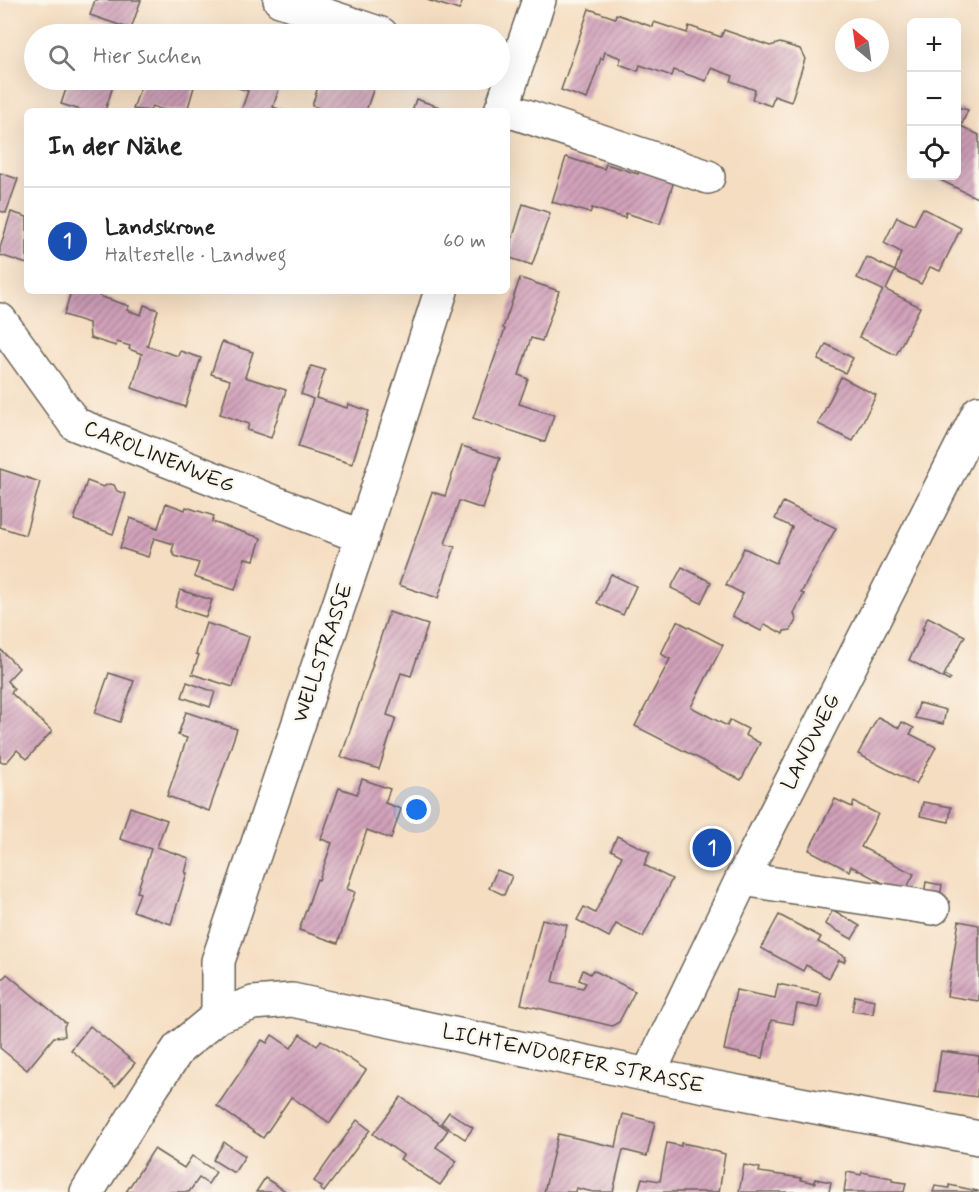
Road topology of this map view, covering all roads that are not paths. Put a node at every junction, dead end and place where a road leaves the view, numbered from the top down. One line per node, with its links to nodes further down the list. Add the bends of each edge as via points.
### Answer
1 (280, 0): 3 (street)
2 (539, 0): 4 (street)
3 (351, 24)
4 (510, 75)
5 (503, 93): 6 (street)
6 (708, 177)
7 (440, 294): 10 (street, WELLSTRASSE)
8 (0, 320): 10 (street, CAROLINENWEG, via 75,424)
9 (979, 412): 11 (street, LANDWEG)
10 (362, 537): 13 (street, WELLSTRASSE, via 218,962)
11 (742, 879): 12 (street); 14 (street, LANDWEG)
12 (933, 908)
13 (218, 1016): 14 (street, LICHTENDORFER STRASSE, via 253,1003 292,1000); 16 (street, LICHTENDORFER STRASSE, via 179,1048)
14 (648, 1075): 15 (street, LICHTENDORFER STRASSE)
15 (979, 1138)
16 (87, 1192)

